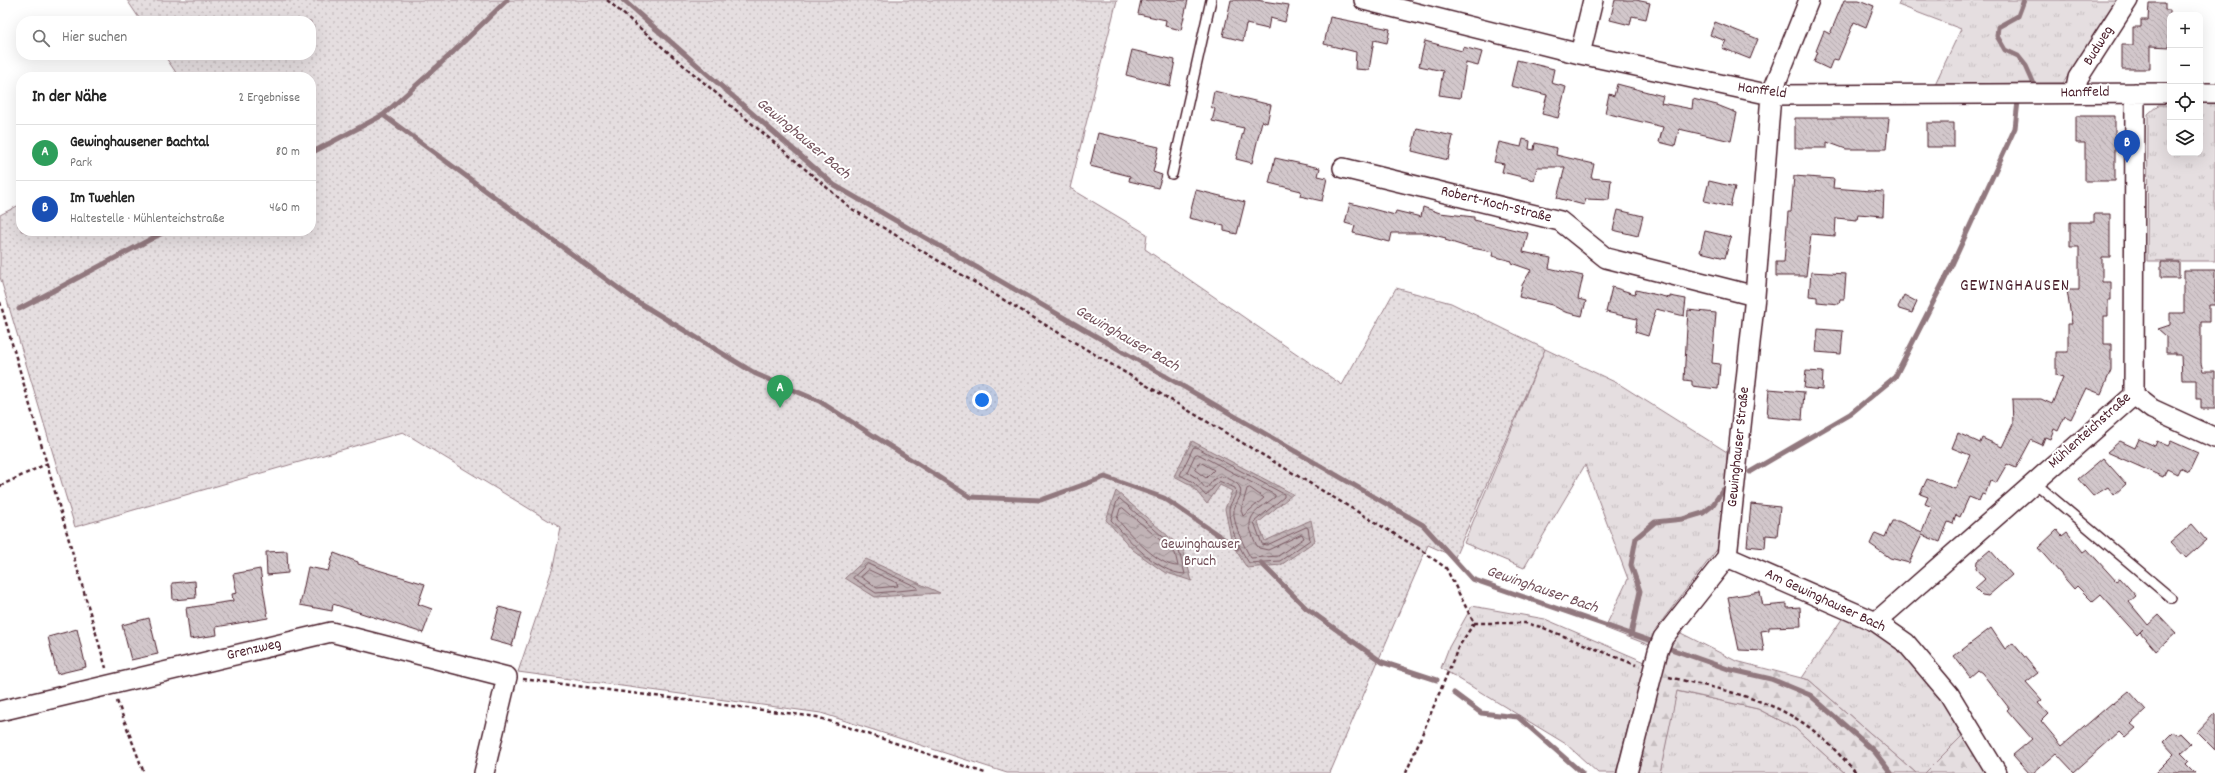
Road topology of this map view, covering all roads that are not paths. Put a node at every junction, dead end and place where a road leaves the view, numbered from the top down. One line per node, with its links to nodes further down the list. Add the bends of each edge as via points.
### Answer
1 (1211, 0): 14 (lane)
2 (1364, 0): 6 (street, Hanffeld)
3 (1593, 0): 6 (street)
4 (1808, 0): 12 (street, Gewinghauser Straße)
5 (2128, 0): 11 (street, Budweg, via 2078,78)
6 (1580, 54): 12 (street, Hanffeld)
7 (2135, 92): 8 (street, Hanffeld); 11 (street, Hanffeld); 16 (street, Mühlenteichstraße)
8 (2167, 92)
9 (2203, 92): 10 (street)
10 (2215, 92)
11 (2075, 93): 12 (street, Hanffeld)
12 (1771, 95): 15 (street, Gewinghauser Straße)
13 (1343, 168): 15 (street, Robert-Koch-Straße, via 1560,221 1606,258)
14 (1172, 174)
15 (1755, 296): 19 (street, Gewinghauser Straße)
16 (2134, 395): 17 (street, via 2152,409); 18 (street, Mühlenteichstraße)
17 (2215, 438)
18 (2034, 482): 20 (lane); 21 (street, Mühlenteichstraße)
19 (1727, 557): 21 (street, Am Gewinghauser Bach); 24 (street, via 1660,644)
20 (2171, 598)
21 (1876, 622): 25 (street, Am Gewinghauser Bach, via 1906,643 1949,694)
22 (0, 711): 23 (street, Grenzweg, via 331,632 507,677)
23 (484, 773)
24 (1627, 773)
25 (1997, 773)

